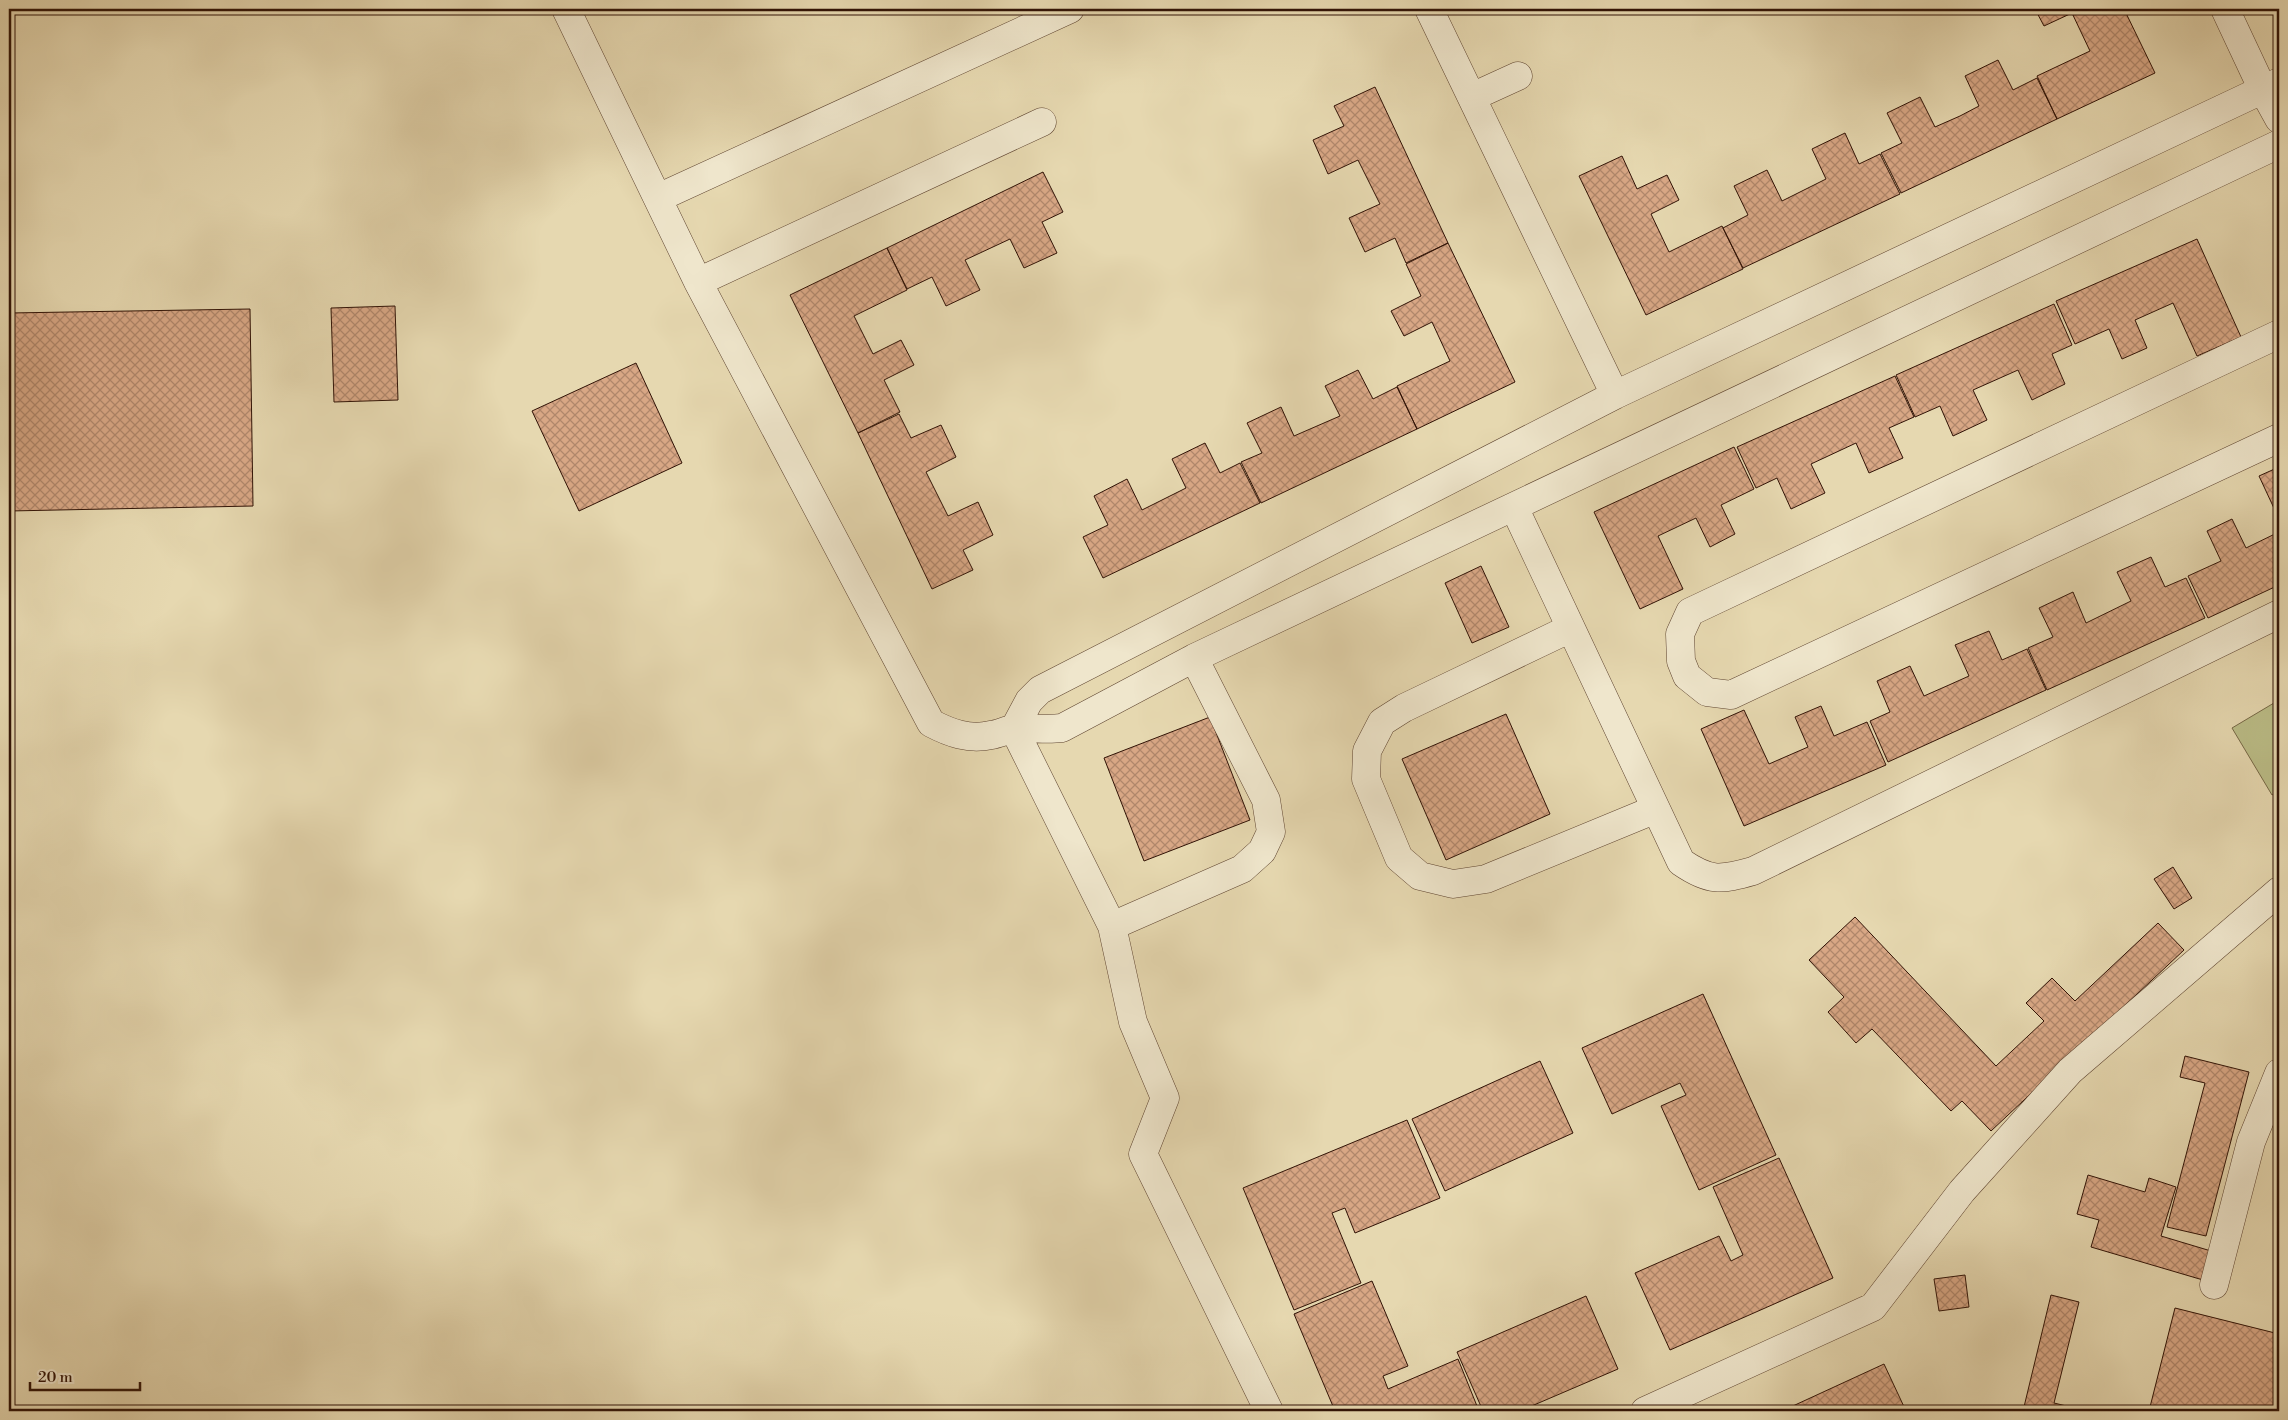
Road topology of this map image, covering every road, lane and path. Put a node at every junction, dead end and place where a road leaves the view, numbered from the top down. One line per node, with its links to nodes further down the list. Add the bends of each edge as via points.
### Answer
1 (566, 9): 11 (street)
2 (1070, 9): 11 (street)
3 (1429, 9): 7 (street)
4 (2225, 9): 6 (street)
5 (1518, 76): 7 (street)
6 (2271, 86): 8 (street); 14 (street)
7 (1472, 97): 14 (street)
8 (2279, 119)
9 (1042, 122): 12 (street)
10 (2279, 144): 16 (street)
11 (658, 198): 12 (street)
12 (698, 282): 20 (street, via 931,723 948,732 970,737 991,736)
13 (2279, 334): 15 (street, via 1690,612 1680,634 1681,661 1688,676 1707,692 1731,695)
14 (1615, 395): 20 (street, via 1040,690 1029,701)
15 (2279, 438)
16 (1514, 507): 18 (street); 19 (street)
17 (2279, 614): 21 (street, via 1753,871 1726,879 1698,874 1681,862)
18 (1571, 628): 21 (street); 21 (street, via 1404,708 1382,722 1367,751 1366,780 1399,858 1420,876 1453,884 1486,879)
19 (1194, 658): 20 (street, via 1062,728); 23 (street, via 1266,800 1271,832 1262,852 1242,868)
20 (1014, 729): 23 (street)
21 (1656, 809)
22 (2279, 891): 27 (street, via 2070,1071 1962,1190 1873,1307)
23 (1112, 926): 26 (street, via 1133,1022 1165,1098 1143,1154)
24 (2279, 1073): 25 (street, via 2252,1142)
25 (2214, 1285)
26 (1269, 1411)
27 (1645, 1411)

